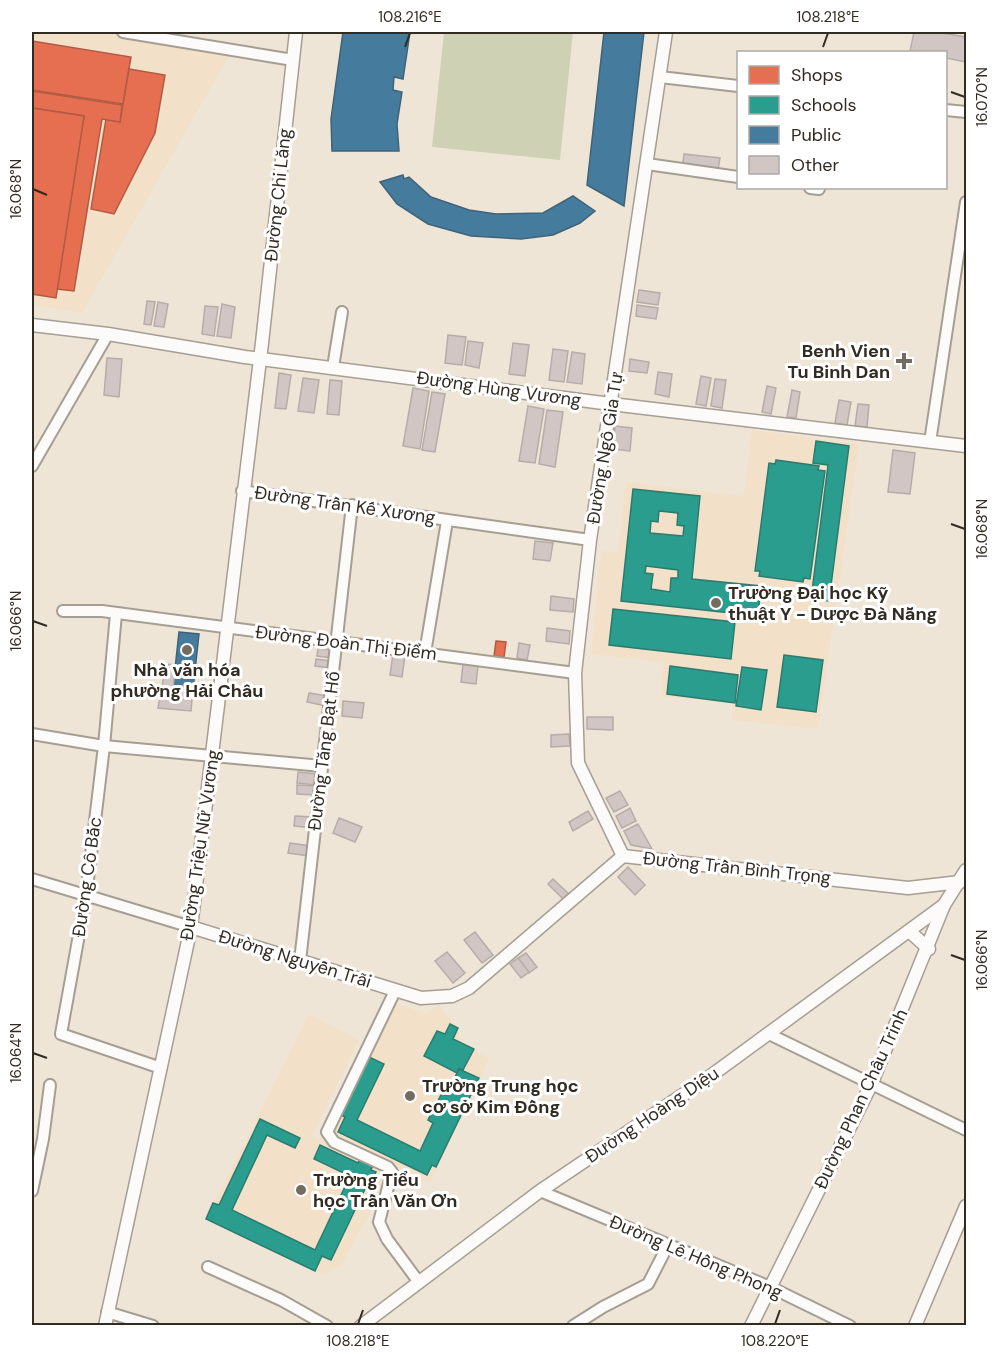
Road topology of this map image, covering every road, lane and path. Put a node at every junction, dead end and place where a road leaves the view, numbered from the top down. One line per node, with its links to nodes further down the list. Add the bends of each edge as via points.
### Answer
1 (123, 32): 4 (street)
2 (296, 32): 4 (street, Đường Chi Lăng)
3 (666, 32): 5 (street, Đường Ngô Gia Tự)
4 (293, 60): 15 (street, Đường Chi Lăng)
5 (660, 77): 6 (street); 9 (street, Đường Ngô Gia Tự)
6 (737, 86)
7 (947, 110): 8 (street)
8 (966, 112)
9 (647, 164): 10 (street); 17 (street, Đường Ngô Gia Tự)
10 (737, 177)
11 (966, 202): 18 (street)
12 (342, 312): 16 (street)
13 (32, 325): 14 (street, Đường Hùng Vương)
14 (108, 334): 15 (street, Đường Hùng Vương); 20 (street)
15 (260, 358): 16 (street, Đường Hùng Vương); 21 (street, Đường Triệu Nữ Vương)
16 (333, 368): 17 (street, Đường Hùng Vương)
17 (611, 404): 18 (street, Đường Hùng Vương); 24 (street, Đường Ngô Gia Tự)
18 (930, 442): 19 (street, Đường Hùng Vương)
19 (966, 446)
20 (32, 466)
21 (242, 490): 22 (street, Đường Trần Kế Xương); 27 (street, Đường Triệu Nữ Vương)
22 (352, 505): 23 (street, Đường Trần Kế Xương); 28 (street, Đường Tăng Bạt Hổ)
23 (447, 520): 24 (street, Đường Trần Kế Xương); 29 (street, Đường Trần Kế Xương)
24 (590, 540): 30 (street, Đường Ngô Gia Tự)
25 (63, 611): 26 (street, Đường Đoàn Thị Điểm)
26 (116, 614): 27 (street, Đường Đoàn Thị Điểm); 32 (street, Đường Cô Bắc)
27 (228, 628): 28 (street, Đường Đoàn Thị Điểm); 33 (street, Đường Triệu Nữ Vương)
28 (337, 641): 29 (street, Đường Đoàn Thị Điểm); 34 (street, Đường Tăng Bạt Hổ)
29 (425, 652): 30 (street, Đường Đoàn Thị Điểm)
30 (575, 673): 35 (street, Đường Ngô Gia Tự, via 578,763)
31 (32, 734): 32 (street)
32 (104, 746): 33 (street); 39 (street, Đường Cô Bắc)
33 (212, 755): 34 (street); 41 (street, Đường Triệu Nữ Vương)
34 (322, 766): 44 (street, Đường Tăng Bạt Hổ)
35 (623, 856): 38 (street, Đường Trần Bình Trọng, via 908,888); 46 (street, Đường Trần Bình Trọng, via 469,988 452,996)
36 (966, 870): 38 (street, Đường Phan Châu Trinh)
37 (32, 879): 39 (street, Đường Nguyễn Trãi)
38 (963, 882): 40 (street, Đường Phan Châu Trinh)
39 (86, 896): 41 (street, Đường Nguyễn Trãi); 48 (street, Đường Cô Bắc, via 61,1034)
40 (944, 905): 42 (street, Đường Hoàng Diệu); 43 (street, Đường Phan Châu Trinh)
41 (191, 927): 44 (street, Đường Nguyễn Trãi); 48 (street, Đường Triệu Nữ Vương)
42 (909, 932): 43 (street); 47 (street, Đường Hoàng Diệu)
43 (929, 949): 50 (street, Đường Phan Châu Trinh)
44 (300, 961): 45 (street, Đường Nguyễn Trãi)
45 (395, 991): 46 (street, Đường Nguyễn Trãi); 57 (street, via 327,1132 334,1142 392,1172 379,1222)
46 (421, 998)
47 (769, 1034): 50 (street); 53 (street, Đường Hoàng Diệu)
48 (160, 1068): 59 (street, Đường Triệu Nữ Vương)
49 (50, 1085): 52 (street)
50 (871, 1085): 51 (street); 58 (street, Đường Phan Châu Trinh)
51 (966, 1130)
52 (32, 1191)
53 (540, 1191): 55 (street, Đường Lê Hồng Phong); 57 (street, Đường Hoàng Diệu)
54 (966, 1206): 67 (street)
55 (668, 1245): 58 (street, Đường Lê Hồng Phong); 64 (street, via 648,1284)
56 (208, 1267): 62 (street)
57 (418, 1281): 63 (street, Đường Hoàng Diệu)
58 (770, 1287): 65 (street, Đường Phan Châu Trinh); 66 (street, Đường Lê Hồng Phong)
59 (107, 1312): 60 (street, Đường Triệu Nữ Vương); 61 (street)
60 (105, 1326)
61 (153, 1326)
62 (327, 1326)
63 (361, 1326)
64 (573, 1326)
65 (751, 1326)
66 (850, 1326)
67 (915, 1326)

